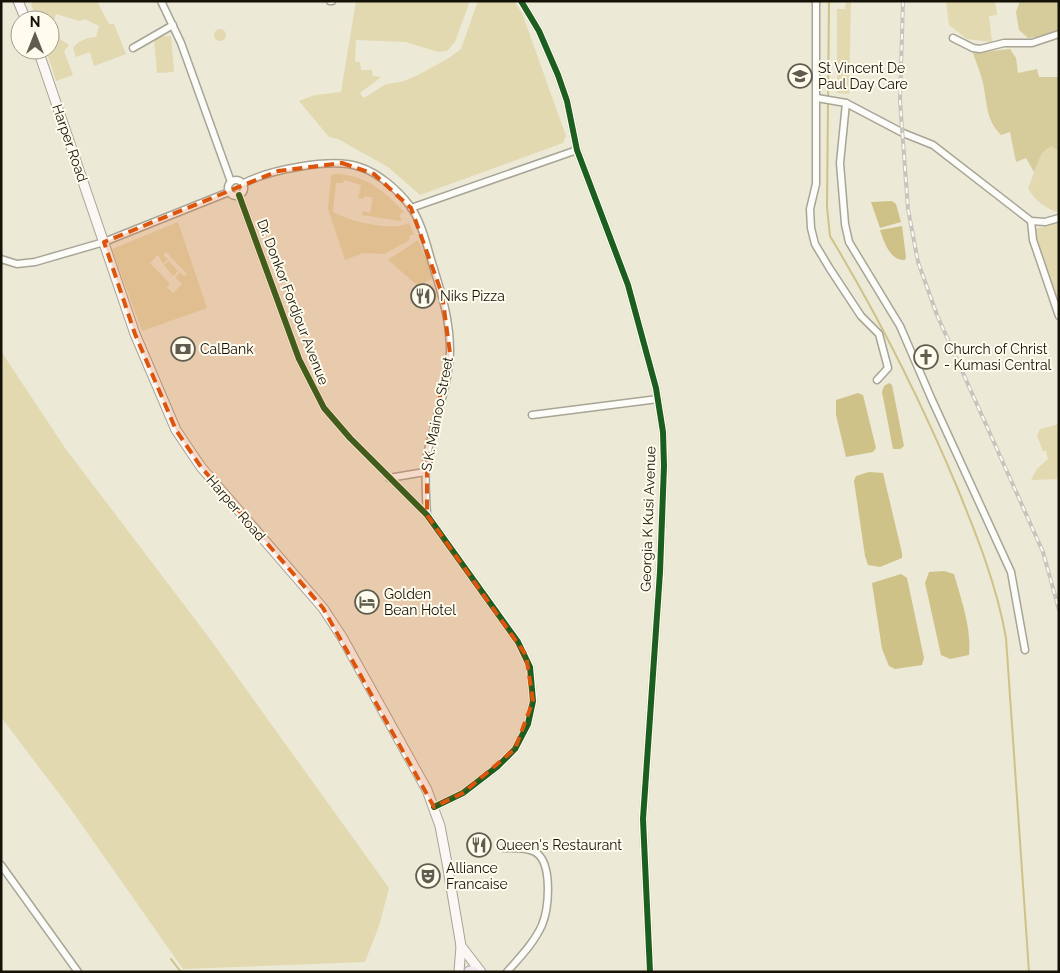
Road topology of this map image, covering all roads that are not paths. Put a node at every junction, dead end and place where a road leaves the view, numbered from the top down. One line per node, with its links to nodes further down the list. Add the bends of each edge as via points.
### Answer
1 (162, 1): 4 (street)
2 (521, 1): 11 (street, Georgia K Kusi Avenue, via 539,31 558,76)
3 (816, 1): 9 (street)
4 (173, 25): 7 (street); 12 (street)
5 (1059, 34): 6 (street, via 1032,43 1004,43 980,50)
6 (953, 38)
7 (133, 48)
8 (41, 60): 19 (main road, Harper Road)
9 (820, 98): 10 (street); 22 (street, via 811,228 815,244 830,269 861,316 873,325 883,341 888,368)
10 (846, 103): 18 (street, via 933,145); 28 (street, via 840,163 849,242 900,326 1008,565 1020,611)
11 (577, 150): 16 (street); 23 (street, Georgia K Kusi Avenue, via 631,294)
12 (231, 182): 13 (street, via 236,180); 14 (street)
13 (242, 184): 15 (street, via 242,192); 16 (street, S.K. Mainoo Street, via 278,171 342,163 374,174 398,192)
14 (229, 192): 15 (street); 19 (street)
15 (238, 195): 26 (street, Dr. Donkor Fordjour Avenue, via 315,394 346,433)
16 (411, 208): 25 (street, S.K. Mainoo Street, via 442,294 450,353)
17 (1059, 218): 18 (street)
18 (1031, 221): 21 (street, via 1033,240)
19 (104, 242): 20 (street, via 29,263 17,264); 29 (main road, Harper Road, via 135,334 176,430 200,467 323,608 350,651)
20 (1, 259)
21 (1059, 316)
22 (877, 380)
23 (658, 399): 24 (street); 37 (street, Georgia K Kusi Avenue, via 664,466 644,819)
24 (532, 415)
25 (425, 472): 26 (street); 27 (street, S.K. Mainoo Street)
26 (389, 478): 27 (street, Dr. Donkor Fordjour Avenue)
27 (427, 515): 29 (street, Dr. Donkor Fordjour Avenue, via 518,642 530,667 533,695 528,724 515,749 463,793)
28 (1025, 650)
29 (434, 808): 32 (main road, Harper Road)
30 (504, 848): 36 (street, via 534,851 540,856 547,873 547,906 542,924)
31 (1, 865): 33 (street)
32 (461, 946): 34 (main road, Harper Road); 35 (main road, Harper Road)
33 (78, 972)
34 (459, 972)
35 (481, 972)
36 (507, 972)
37 (650, 972)

